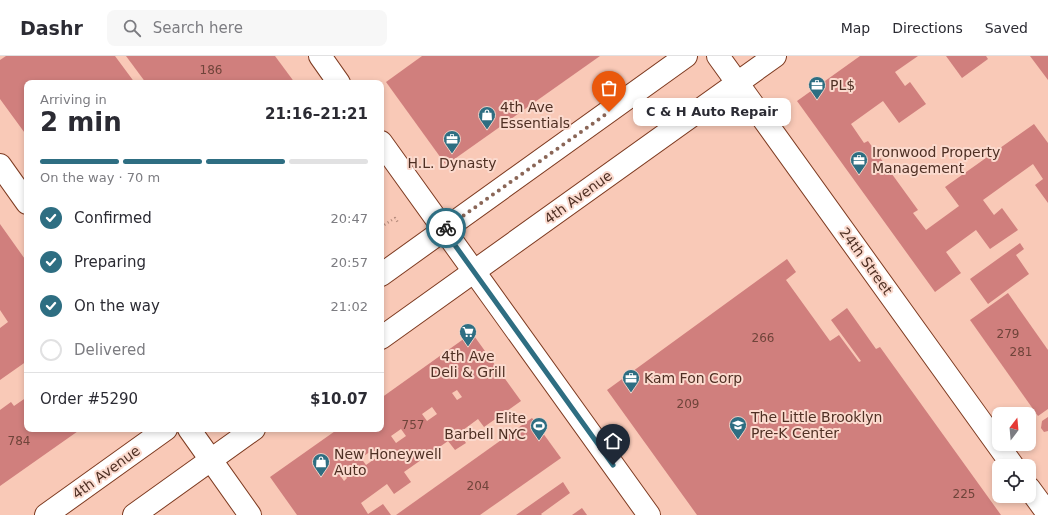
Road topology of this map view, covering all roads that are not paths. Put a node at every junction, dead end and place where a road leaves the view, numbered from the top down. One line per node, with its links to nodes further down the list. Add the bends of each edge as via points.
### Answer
1 (320, 56): 5 (street)
2 (686, 56): 10 (street)
3 (718, 56): 6 (street, 24th Street)
4 (775, 56): 6 (street, 4th Avenue)
5 (337, 80)
6 (738, 83): 11 (street, 4th Avenue); 17 (street, 24th Street)
7 (384, 146): 10 (street)
8 (0, 165): 9 (street)
9 (24, 199)
10 (444, 230): 11 (street); 12 (street)
11 (474, 271): 13 (street, 4th Avenue); 24 (street)
12 (384, 273)
13 (384, 336)
14 (162, 432): 21 (street, 4th Avenue)
15 (191, 432): 18 (street)
16 (250, 432): 18 (street)
17 (1008, 459)
18 (211, 460): 22 (street); 23 (street)
19 (1036, 498): 20 (street)
20 (1048, 514)
21 (46, 515)
22 (134, 515)
23 (250, 515)
24 (649, 515)

